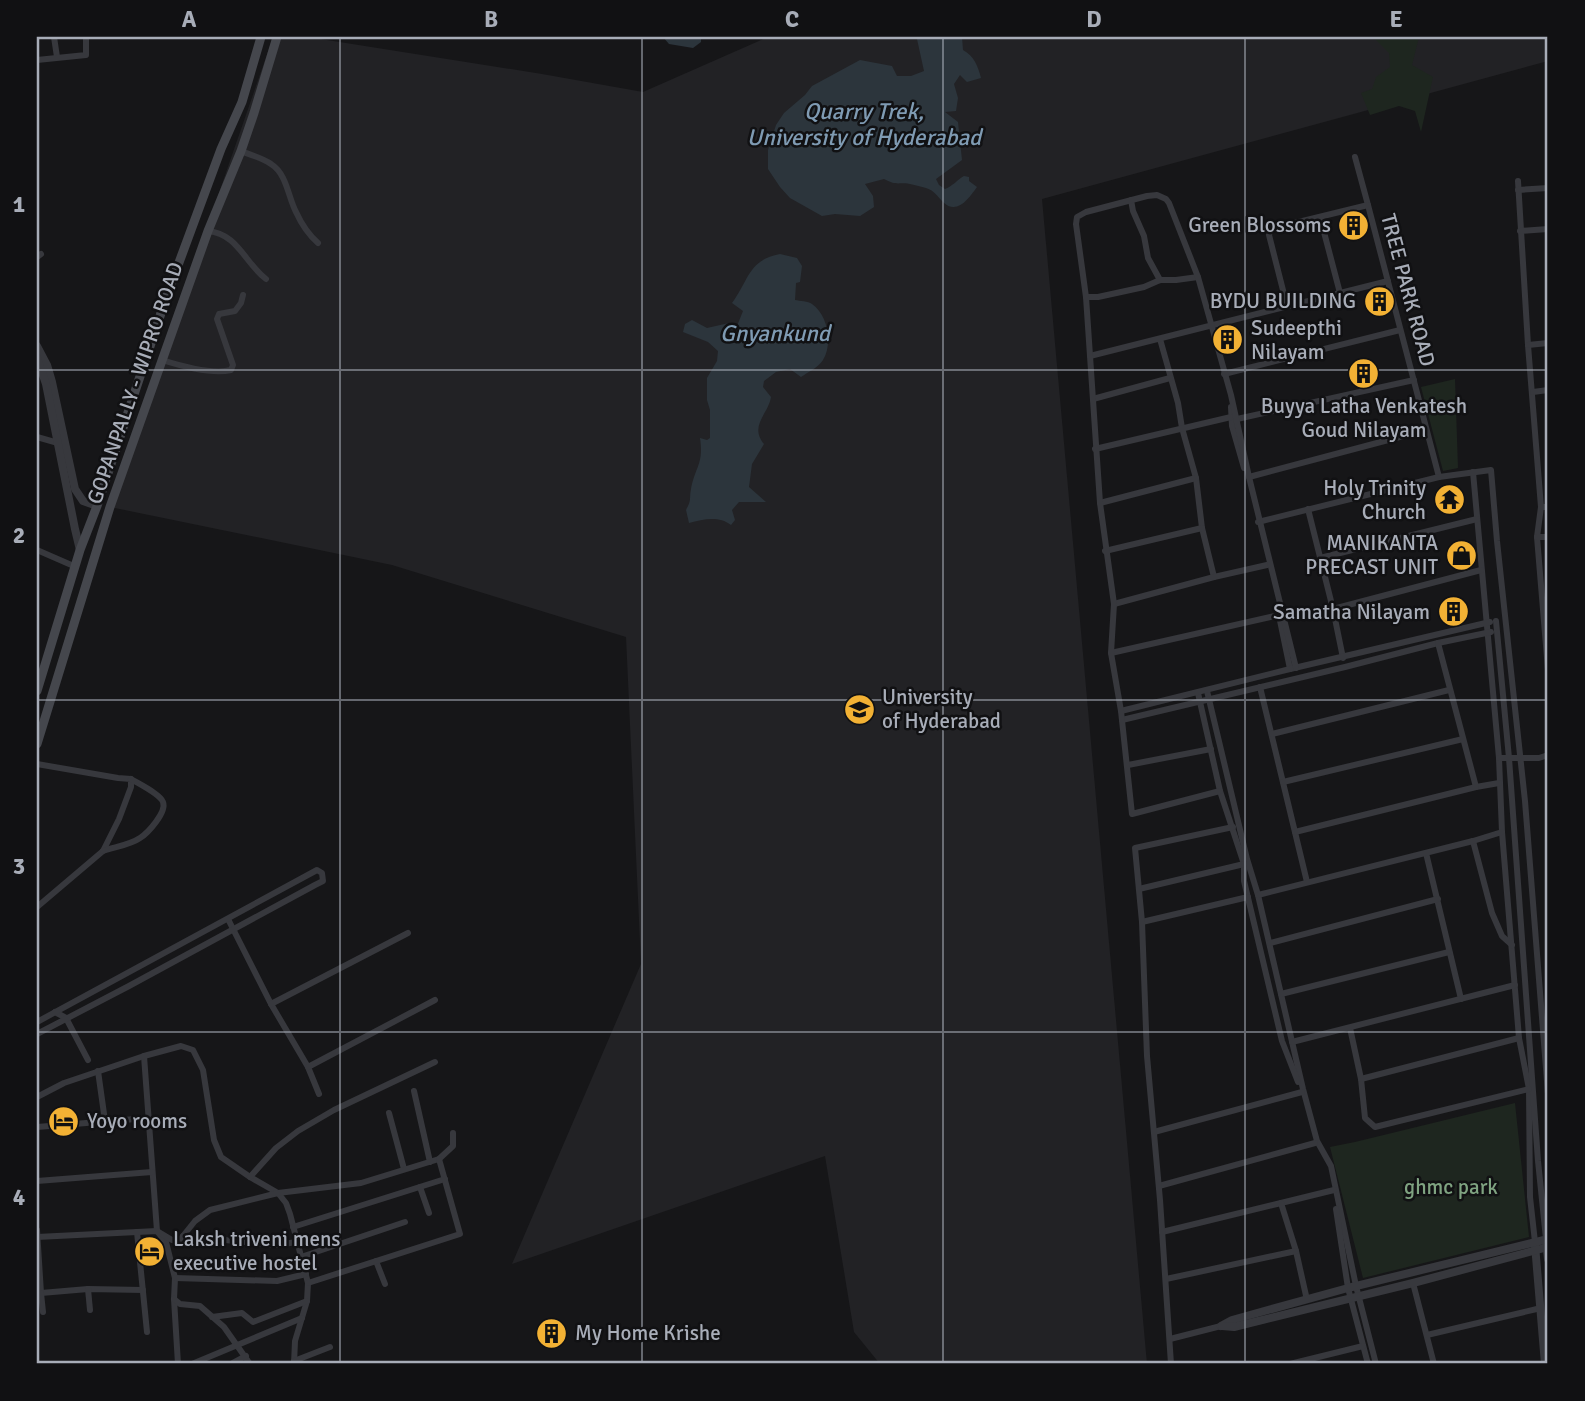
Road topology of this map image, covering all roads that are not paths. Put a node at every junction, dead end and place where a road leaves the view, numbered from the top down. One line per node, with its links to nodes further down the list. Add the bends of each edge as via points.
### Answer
1 (54, 37): 5 (street)
2 (86, 37): 5 (street, via 86,55)
3 (261, 37): 28 (main road, GOPANPALLY - WIPRO ROAD, via 242,102 216,159)
4 (277, 37): 7 (main road, GOPANPALLY - WIPRO ROAD)
5 (57, 57): 6 (street)
6 (37, 60)
7 (241, 151): 16 (main road, GOPANPALLY - WIPRO ROAD); 18 (street, via 276,168 295,211)
8 (1355, 157): 13 (street)
9 (1518, 181): 11 (street)
10 (1548, 188): 11 (street)
11 (1518, 190): 17 (street)
12 (1131, 200): 19 (street, via 1157,195 1166,199); 21 (street, via 1148,258); 25 (street, via 1077,217)
13 (1368, 205): 14 (street, TREE PARK ROAD); 22 (street, TREE PARK ROAD)
14 (1320, 218): 23 (street); 26 (street, TREE PARK ROAD, via 1270,231)
15 (1548, 229): 17 (street)
16 (208, 231): 20 (street, via 227,236); 30 (main road, GOPANPALLY - WIPRO ROAD)
17 (1520, 231): 34 (street)
18 (318, 243)
19 (1198, 277): 21 (street); 27 (street)
20 (266, 279)
21 (1160, 280): 25 (street)
22 (1388, 281): 23 (street); 29 (street, TREE PARK ROAD)
23 (1340, 293): 26 (street)
24 (243, 295): 39 (street, via 235,311 218,317 231,370)
25 (1086, 297): 37 (street)
26 (1287, 306): 27 (street)
27 (1210, 325): 31 (street); 40 (street)
28 (156, 329): 30 (main road); 33 (main road, GOPANPALLY - WIPRO ROAD)
29 (1401, 330): 40 (street); 42 (street, TREE PARK ROAD)
30 (170, 335): 36 (main road, GOPANPALLY - WIPRO ROAD)
31 (1160, 339): 37 (street); 41 (street)
32 (1548, 343): 34 (street)
33 (151, 344): 36 (main road); 57 (main road, GOPANPALLY - WIPRO ROAD)
34 (1528, 345): 44 (street)
35 (37, 346): 57 (street, via 52,382 75,489 83,501)
36 (166, 349): 39 (main road, GOPANPALLY - WIPRO ROAD)
37 (1090, 356): 45 (street)
38 (37, 358): 50 (street)
39 (162, 360): 100 (main road, GOPANPALLY - WIPRO ROAD, via 97,547)
40 (1224, 374): 46 (street)
41 (1170, 379): 45 (street); 47 (street)
42 (1413, 380): 46 (street); 48 (street, TREE PARK ROAD)
43 (1548, 390): 44 (street)
44 (1533, 392): 58 (street)
45 (1093, 399): 51 (street)
46 (1234, 418): 47 (street); 53 (street); 61 (street, via 1238,451)
47 (1182, 428): 51 (street); 55 (street)
48 (1426, 430): 53 (street); 54 (street, TREE PARK ROAD)
49 (37, 437): 50 (street)
50 (58, 443): 66 (street)
51 (1095, 449): 56 (street)
52 (1473, 472): 54 (street); 60 (street); 76 (street, via 1491,470)
53 (1250, 477): 61 (street)
54 (1439, 477): 59 (street)
55 (1196, 478): 56 (street); 62 (street)
56 (1100, 503): 67 (street)
57 (97, 506): 66 (main road, GOPANPALLY - WIPRO ROAD)
58 (1545, 507): 63 (street)
59 (1308, 509): 61 (street); 68 (street)
60 (1477, 519): 68 (street); 71 (street)
61 (1259, 522): 69 (street); 86 (street)
62 (1202, 528): 67 (street); 72 (street)
63 (1537, 537): 64 (street); 87 (street)
64 (1548, 537)
65 (37, 550): 70 (street)
66 (80, 550): 70 (main road, GOPANPALLY - WIPRO ROAD)
67 (1105, 551): 73 (street)
68 (1320, 558): 74 (street)
69 (1267, 565): 72 (street); 75 (street)
70 (76, 567): 91 (main road, GOPANPALLY - WIPRO ROAD)
71 (1481, 570): 74 (street); 78 (street)
72 (1214, 577): 73 (street)
73 (1114, 604): 83 (street)
74 (1333, 609): 84 (street)
75 (1279, 615): 83 (street); 86 (street)
76 (1506, 620): 77 (street); 79 (street)
77 (1496, 621): 78 (street); 80 (street)
78 (1488, 622): 81 (street); 84 (street)
79 (1507, 630): 80 (street); 105 (street)
80 (1496, 631): 81 (street); 104 (street)
81 (1488, 633): 82 (street); 103 (street)
82 (1437, 643): 85 (street); 90 (street)
83 (1111, 653): 96 (street)
84 (1342, 657): 85 (street); 86 (street)
85 (1345, 667): 88 (street)
86 (1292, 668): 88 (street); 92 (street)
87 (1548, 670)
88 (1294, 678): 89 (street)
89 (1259, 687): 94 (street); 98 (street)
90 (1449, 690): 98 (street); 99 (street)
91 (37, 691)
92 (1207, 691): 93 (street); 94 (street)
93 (1198, 693): 95 (street); 96 (street)
94 (1209, 700): 95 (street); 122 (street)
95 (1200, 701): 97 (street); 101 (street)
96 (1121, 711): 97 (street)
97 (1122, 720): 109 (street)
98 (1272, 734): 111 (street)
99 (1463, 739): 111 (street); 113 (street)
100 (37, 744)
101 (1211, 749): 109 (street); 114 (street)
102 (1548, 755): 106 (street)
103 (1499, 758): 104 (street); 112 (street)
104 (1509, 758): 105 (street); 190 (street)
105 (1521, 758): 106 (street); 159 (street)
106 (1539, 758): 107 (street)
107 (1548, 762)
108 (37, 764): 110 (street)
109 (1128, 765): 114 (street, via 1132,814)
110 (131, 779): 119 (street); 119 (street, via 160,797 164,807 139,839)
111 (1283, 782): 116 (street)
112 (1499, 783): 113 (street); 117 (street)
113 (1476, 787): 116 (street)
114 (1220, 791): 115 (street)
115 (1233, 827): 121 (street); 125 (street, via 1135,848)
116 (1295, 832): 124 (street)
117 (1502, 832): 118 (street); 135 (street)
118 (1474, 841): 120 (street); 135 (street, via 1492,913 1502,936)
119 (103, 851): 129 (street)
120 (1426, 853): 124 (street); 128 (street)
121 (1244, 864): 123 (street); 125 (street)
122 (1253, 879): 123 (street); 126 (street)
123 (1244, 881): 127 (street)
124 (1307, 882): 126 (street)
125 (1139, 889): 131 (street)
126 (1258, 895): 134 (street)
127 (1248, 897): 131 (street); 157 (street, via 1282,1041)
128 (1438, 899): 134 (street); 136 (street)
129 (37, 907)
130 (228, 919): 132 (street); 132 (street, via 317,870 322,873 323,881); 142 (street)
131 (1142, 922): 165 (street)
132 (233, 930): 141 (street); 143 (street)
133 (408, 933): 141 (street)
134 (1270, 943): 138 (street)
135 (1512, 945): 137 (street)
136 (1449, 952): 138 (street); 139 (street)
137 (1515, 985): 139 (street); 147 (street)
138 (1281, 994): 148 (street)
139 (1461, 999): 145 (street)
140 (435, 1000): 152 (street)
141 (271, 1004): 152 (street)
142 (55, 1012): 143 (street); 144 (street)
143 (66, 1018): 146 (street); 150 (street)
144 (37, 1022)
145 (1350, 1028): 148 (street); 154 (street)
146 (37, 1034)
147 (1519, 1038): 154 (street); 155 (street)
148 (1292, 1042): 202 (street, via 1317,1141 1331,1166)
149 (144, 1056): 153 (street); 162 (street); 172 (street, via 181,1046 193,1050 203,1070 221,1157)
150 (88, 1060)
151 (435, 1062): 172 (street, via 298,1131)
152 (308, 1067): 158 (street)
153 (98, 1070): 160 (street); 163 (street)
154 (1361, 1079): 155 (street, via 1365,1118 1375,1127)
155 (1529, 1089): 191 (street)
156 (414, 1091): 169 (street)
157 (1302, 1092): 165 (street); 167 (street)
158 (319, 1094)
159 (1548, 1094)
160 (37, 1097)
161 (389, 1113): 170 (street)
162 (148, 1118): 163 (street); 171 (street)
163 (105, 1121): 164 (street)
164 (37, 1128)
165 (1154, 1132): 175 (street)
166 (453, 1133): 168 (street, via 453,1146)
167 (1315, 1143): 175 (street); 177 (street)
168 (439, 1159): 169 (street); 173 (street)
169 (430, 1161): 170 (street)
170 (404, 1169): 178 (street, via 361,1183)
171 (152, 1172): 174 (street); 184 (street)
172 (250, 1177): 178 (street)
173 (445, 1179): 176 (street); 195 (street, via 460,1234)
174 (37, 1181)
175 (1159, 1186): 186 (street)
176 (420, 1187): 180 (street); 182 (street)
177 (1334, 1190): 179 (street); 202 (street)
178 (278, 1193): 182 (street); 187 (street, via 211,1210)
179 (1281, 1203): 186 (street); 192 (street)
180 (429, 1213)
181 (405, 1222): 193 (street)
182 (293, 1227): 189 (street)
183 (37, 1230): 188 (street)
184 (157, 1231): 185 (street); 187 (street, via 172,1240); 197 (street, via 166,1242)
185 (137, 1232): 188 (street); 204 (street)
186 (1163, 1232): 198 (street)
187 (183, 1236): 189 (street, via 276,1245)
188 (37, 1237): 205 (street)
189 (297, 1242): 193 (street)
190 (1547, 1243): 191 (street); 194 (street)
191 (1535, 1246): 200 (street); 202 (street); 210 (street)
192 (1296, 1251): 198 (street); 208 (street)
193 (301, 1257): 196 (street)
194 (1548, 1259)
195 (376, 1261): 199 (street); 201 (street)
196 (306, 1274): 197 (street, via 277,1281); 199 (street)
197 (175, 1278): 207 (street)
198 (1166, 1279): 218 (street)
199 (308, 1283): 209 (street)
200 (1413, 1283): 206 (street); 217 (street)
201 (385, 1284)
202 (1352, 1287): 206 (street); 208 (street)
203 (88, 1289): 204 (street); 205 (street); 211 (street)
204 (143, 1290): 216 (street)
205 (41, 1293): 212 (street)
206 (1355, 1297): 215 (street, via 1234,1328); 220 (street); 231 (street)
207 (174, 1299): 213 (street, via 200,1306); 224 (street)
208 (1307, 1300): 215 (street)
209 (307, 1301): 213 (street, via 253,1322 242,1313); 214 (street)
210 (1541, 1308): 217 (street); 233 (street)
211 (89, 1310)
212 (43, 1312)
213 (212, 1317): 219 (street)
214 (302, 1318): 219 (street); 223 (street)
215 (1221, 1326): 218 (street)
216 (148, 1332)
217 (1427, 1335): 232 (street)
218 (1170, 1339): 228 (street)
219 (237, 1344): 222 (street); 225 (street)
220 (1363, 1346): 229 (street); 230 (street)
221 (330, 1347): 223 (street)
222 (246, 1356): 226 (street); 227 (street)
223 (294, 1362)
224 (177, 1364)
225 (192, 1364)
226 (231, 1364)
227 (250, 1364)
228 (1171, 1364)
229 (1290, 1364)
230 (1368, 1364)
231 (1376, 1364)
232 (1434, 1364)
233 (1545, 1364)

